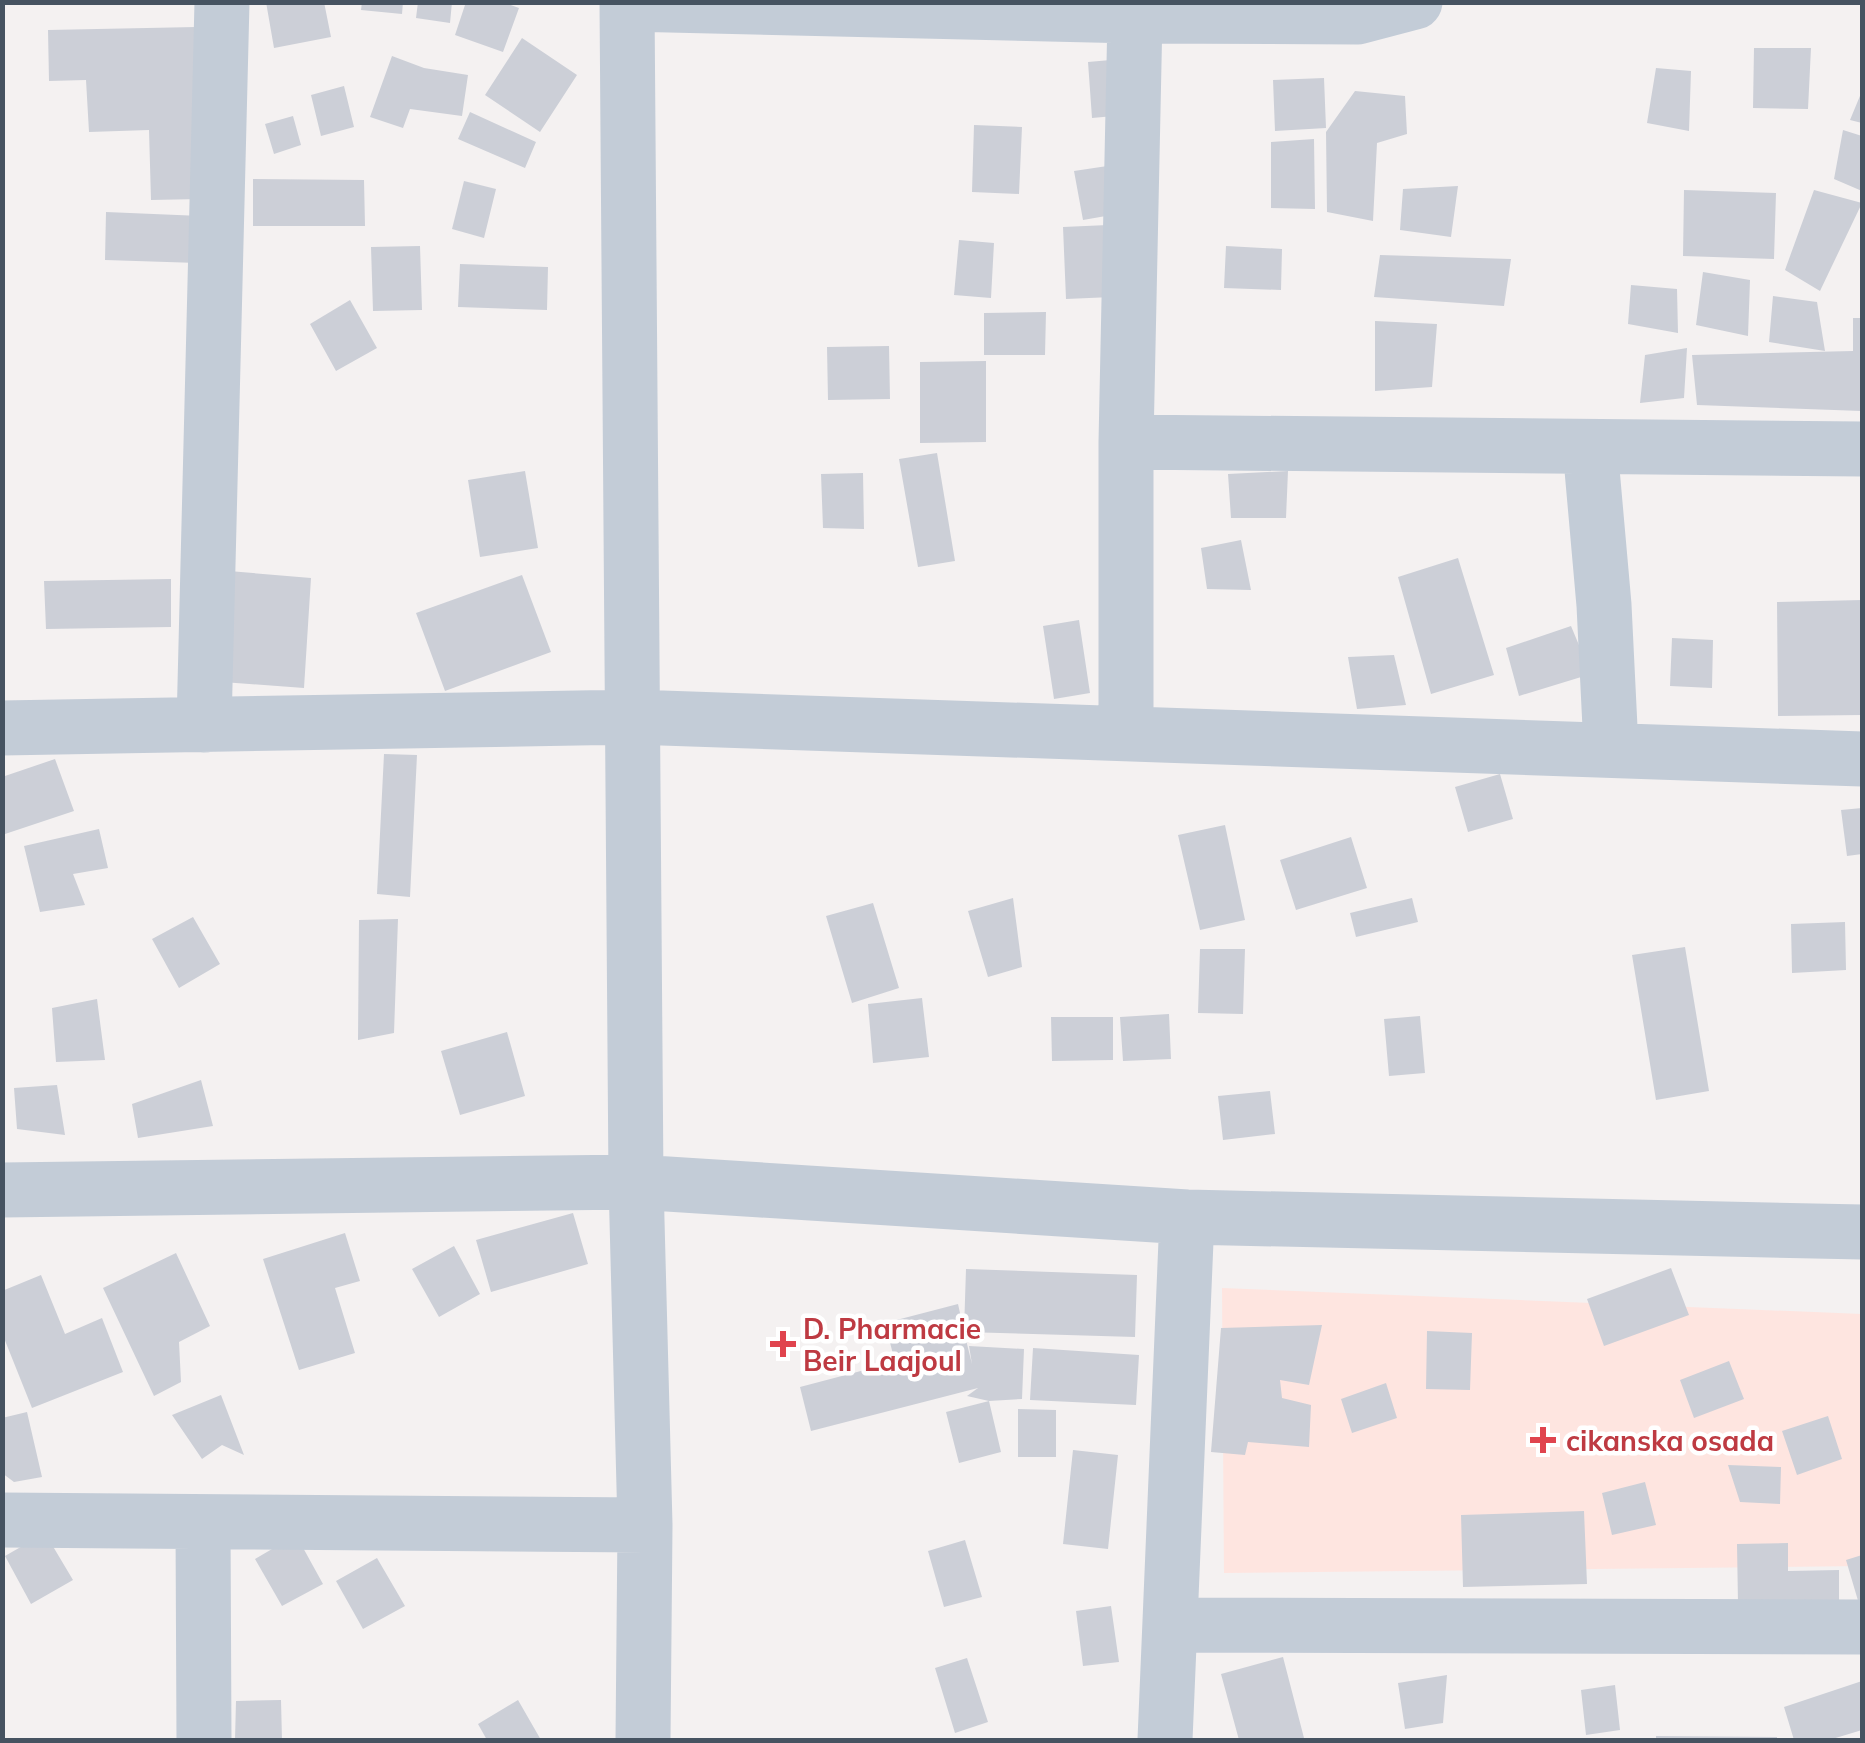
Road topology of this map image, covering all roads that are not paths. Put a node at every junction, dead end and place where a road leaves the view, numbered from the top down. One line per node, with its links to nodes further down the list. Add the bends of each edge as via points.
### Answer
1 (222, 2): 9 (street)
2 (1414, 2): 4 (street, via 1358,17)
3 (627, 3): 4 (street); 8 (street)
4 (1135, 16): 5 (street)
5 (1126, 442): 6 (street); 11 (street)
6 (1590, 447): 7 (street); 12 (street)
7 (1862, 449)
8 (633, 718): 9 (street); 11 (street); 14 (street)
9 (204, 725): 10 (street)
10 (2, 728)
11 (1126, 733): 12 (street)
12 (1611, 748): 13 (street)
13 (1862, 759)
14 (636, 1182): 15 (street); 16 (street); 20 (street)
15 (2, 1190)
16 (1187, 1217): 17 (street); 21 (street)
17 (1862, 1232)
18 (2, 1520): 19 (street)
19 (203, 1523): 20 (street); 23 (street)
20 (644, 1525): 24 (street)
21 (1170, 1625): 22 (street); 25 (street)
22 (1862, 1627)
23 (204, 1740)
24 (643, 1740)
25 (1165, 1740)

